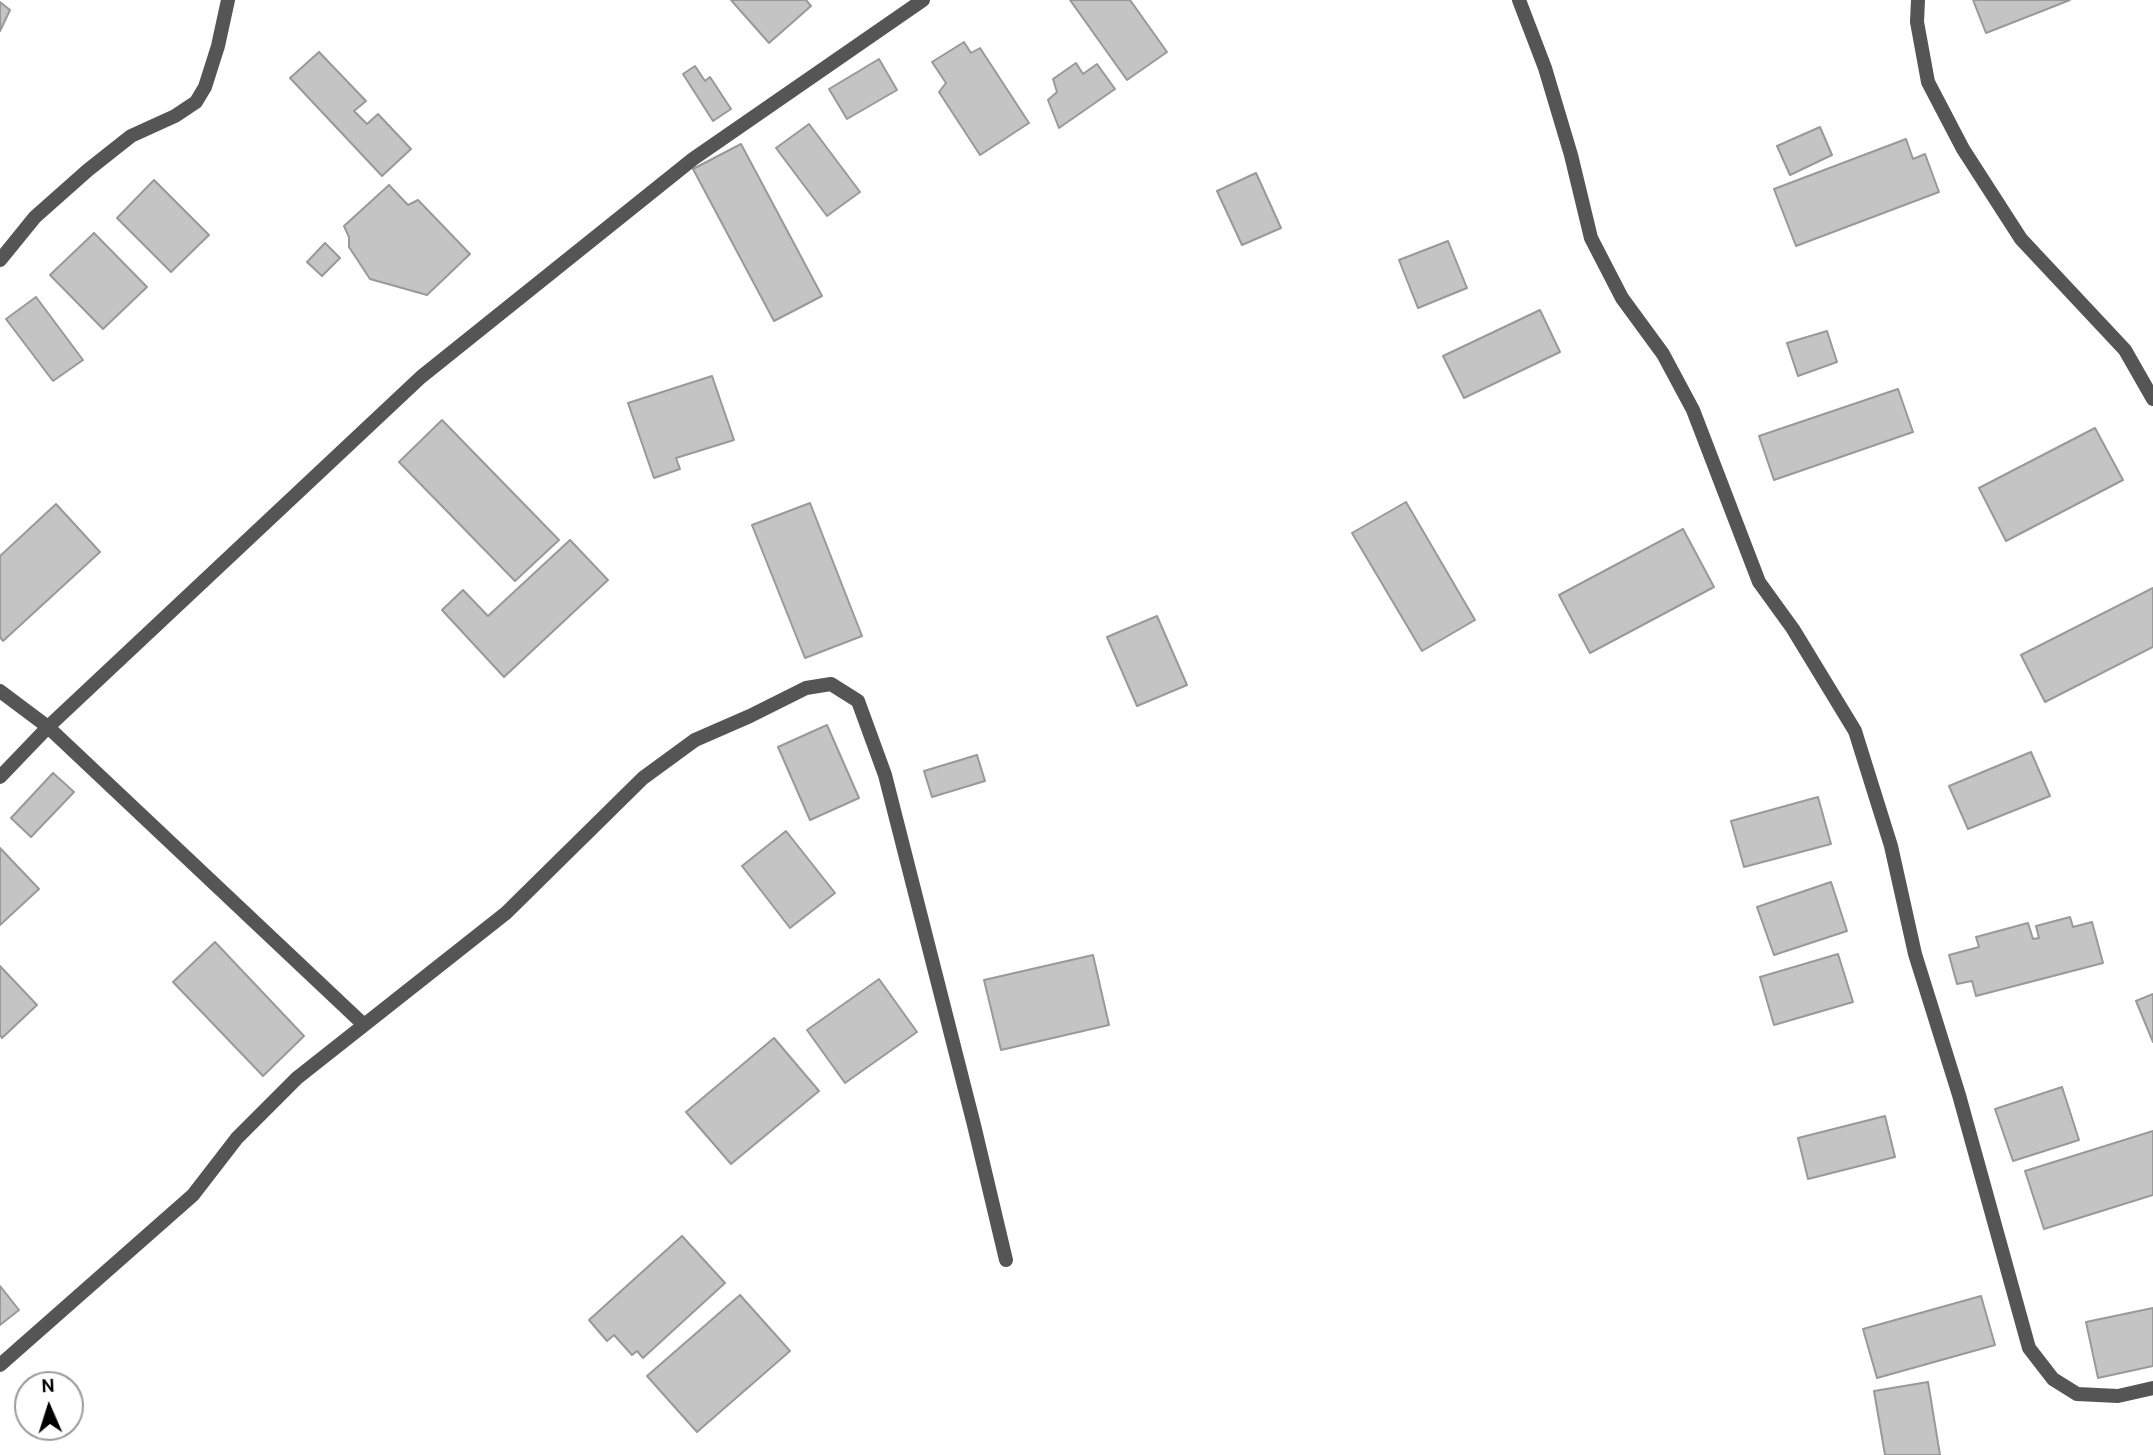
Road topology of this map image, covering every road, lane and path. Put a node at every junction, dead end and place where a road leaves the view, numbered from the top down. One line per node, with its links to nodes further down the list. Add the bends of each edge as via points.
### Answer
1 (228, 0): 5 (street, via 218,46 196,102 175,117 131,136 88,170 36,217)
2 (923, 0): 8 (street, via 693,159 421,377)
3 (1519, 0): 13 (street, via 1545,68 1591,238 1622,298 1663,354 1693,410 1759,582 1855,731 2029,1348 2053,1379 2077,1394 2118,1396)
4 (1918, 0): 6 (street, via 1917,22 1928,82 1963,149 2021,239 2125,350)
5 (0, 260)
6 (2153, 399)
7 (0, 691): 8 (street)
8 (48, 727): 9 (street); 10 (street)
9 (0, 776)
10 (363, 1024): 11 (street, via 506,912 643,778 695,740 806,688 831,684 858,701 885,775); 12 (street, via 237,1138 192,1195)
11 (1006, 1260)
12 (0, 1364)
13 (2153, 1388)

